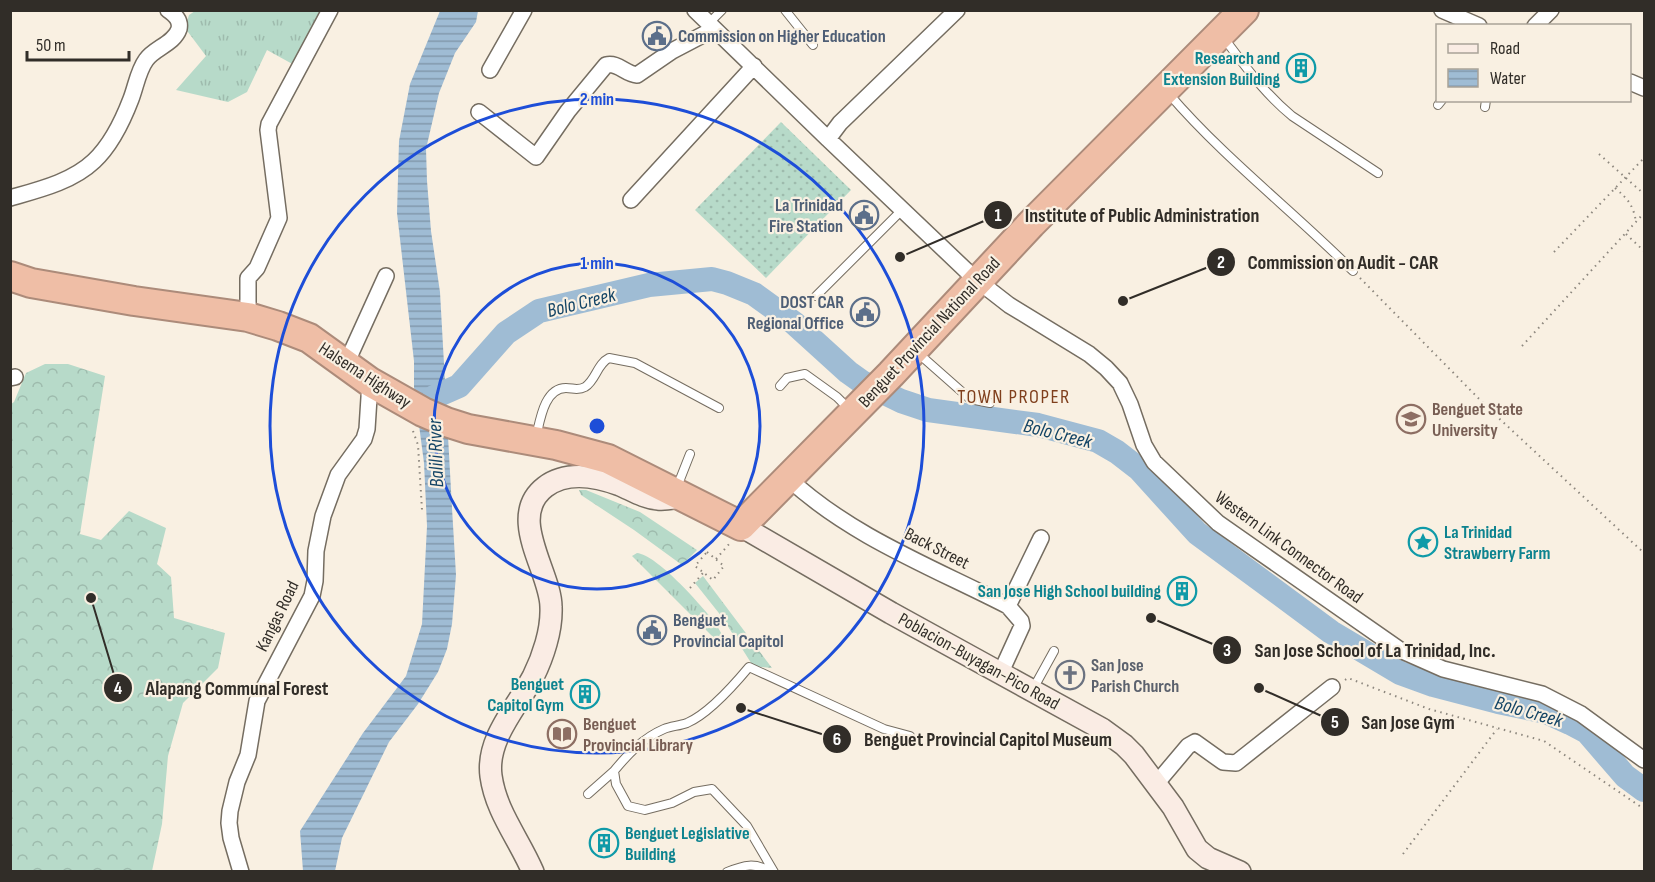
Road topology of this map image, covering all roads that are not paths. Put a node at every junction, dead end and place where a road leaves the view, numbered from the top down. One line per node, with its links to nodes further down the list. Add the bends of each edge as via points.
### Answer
1 (168, 10): 22 (street, via 178,19 175,37 142,66 130,101 104,151 76,174)
2 (330, 10): 30 (street, via 269,124 279,218 248,278)
3 (524, 10): 17 (street)
4 (695, 10): 13 (street, Western Link Connector Road)
5 (722, 10): 13 (lane)
6 (785, 10): 15 (lane)
7 (957, 10): 20 (street)
8 (1244, 10): 14 (highway, Benguet Provincial National Road)
9 (1442, 10): 11 (street)
10 (1551, 10): 12 (street)
11 (1474, 24)
12 (1537, 24)
13 (711, 27): 16 (street, Western Link Connector Road); 19 (street, via 637,75 606,65 536,157)
14 (1221, 34): 18 (highway, Benguet Provincial National Road); 21 (lane, via 1279,105)
15 (813, 45)
16 (754, 66): 20 (street, Western Link Connector Road); 23 (street)
17 (490, 70)
18 (1166, 90): 25 (lane, via 1248,176); 28 (highway, Benguet Provincial National Road)
19 (479, 112)
20 (828, 139): 24 (street, Western Link Connector Road)
21 (1378, 173)
22 (10, 198)
23 (631, 200)
24 (903, 210): 28 (street, Western Link Connector Road); 29 (lane)
25 (1353, 272)
26 (10, 276): 30 (highway, Halsema Highway, via 134,301)
27 (386, 276): 32 (street)
28 (978, 281): 31 (highway, Benguet Provincial National Road); 50 (street, Western Link Connector Road, via 1106,368 1120,383 1154,462 1218,523 1400,650 1443,669 1542,694 1581,714)
29 (816, 296)
30 (248, 317): 32 (highway, Halsema Highway, via 309,338)
31 (914, 350): 35 (lane, via 970,399); 37 (highway, Benguet Provincial National Road)
32 (346, 364): 33 (highway, Halsema Highway)
33 (370, 382): 38 (highway, Halsema Highway, via 405,411 468,429); 54 (street, Kangas Road, via 368,429 338,475 323,516 312,596 257,701 248,754 230,811 231,837)
34 (780, 386): 37 (lane, via 787,378 805,374)
35 (990, 403)
36 (719, 408): 38 (lane, via 635,363 609,358 587,386 576,390 564,388 550,395)
37 (855, 411): 40 (highway, Benguet Provincial National Road)
38 (534, 441): 41 (highway, Halsema Highway, via 608,459)
39 (690, 454): 41 (lane)
40 (788, 478): 42 (highway, Benguet Provincial National Road); 44 (street, Back Street, via 863,533)
41 (678, 496): 42 (highway, Halsema Highway); 55 (main road, via 657,499 594,477 577,476 560,478 544,488 534,502 530,517 532,546 552,605 549,631 534,675 506,719 493,751 490,774 496,800)
42 (741, 526): 46 (main road, Poblacion-Buyagan-Pico Road)
43 (1041, 538): 44 (street)
44 (1008, 606): 46 (street, via 1022,626)
45 (1054, 651): 48 (lane)
46 (1001, 672): 48 (main road, Poblacion-Buyagan-Pico Road)
47 (1332, 687): 52 (street, via 1236,763 1223,762 1196,742 1188,746)
48 (1033, 690): 52 (main road, Poblacion-Buyagan-Pico Road, via 1124,745)
49 (910, 736): 51 (lane, via 884,729 749,667 718,700 687,723 648,738)
50 (1644, 760)
51 (614, 771): 53 (lane); 57 (lane, via 628,806 645,810 712,789 747,826)
52 (1156, 784): 58 (main road, Poblacion-Buyagan-Pico Road, via 1197,849)
53 (588, 794)
54 (241, 872)
55 (533, 872)
56 (727, 872): 57 (lane, via 756,865)
57 (773, 872)
58 (1240, 872)

